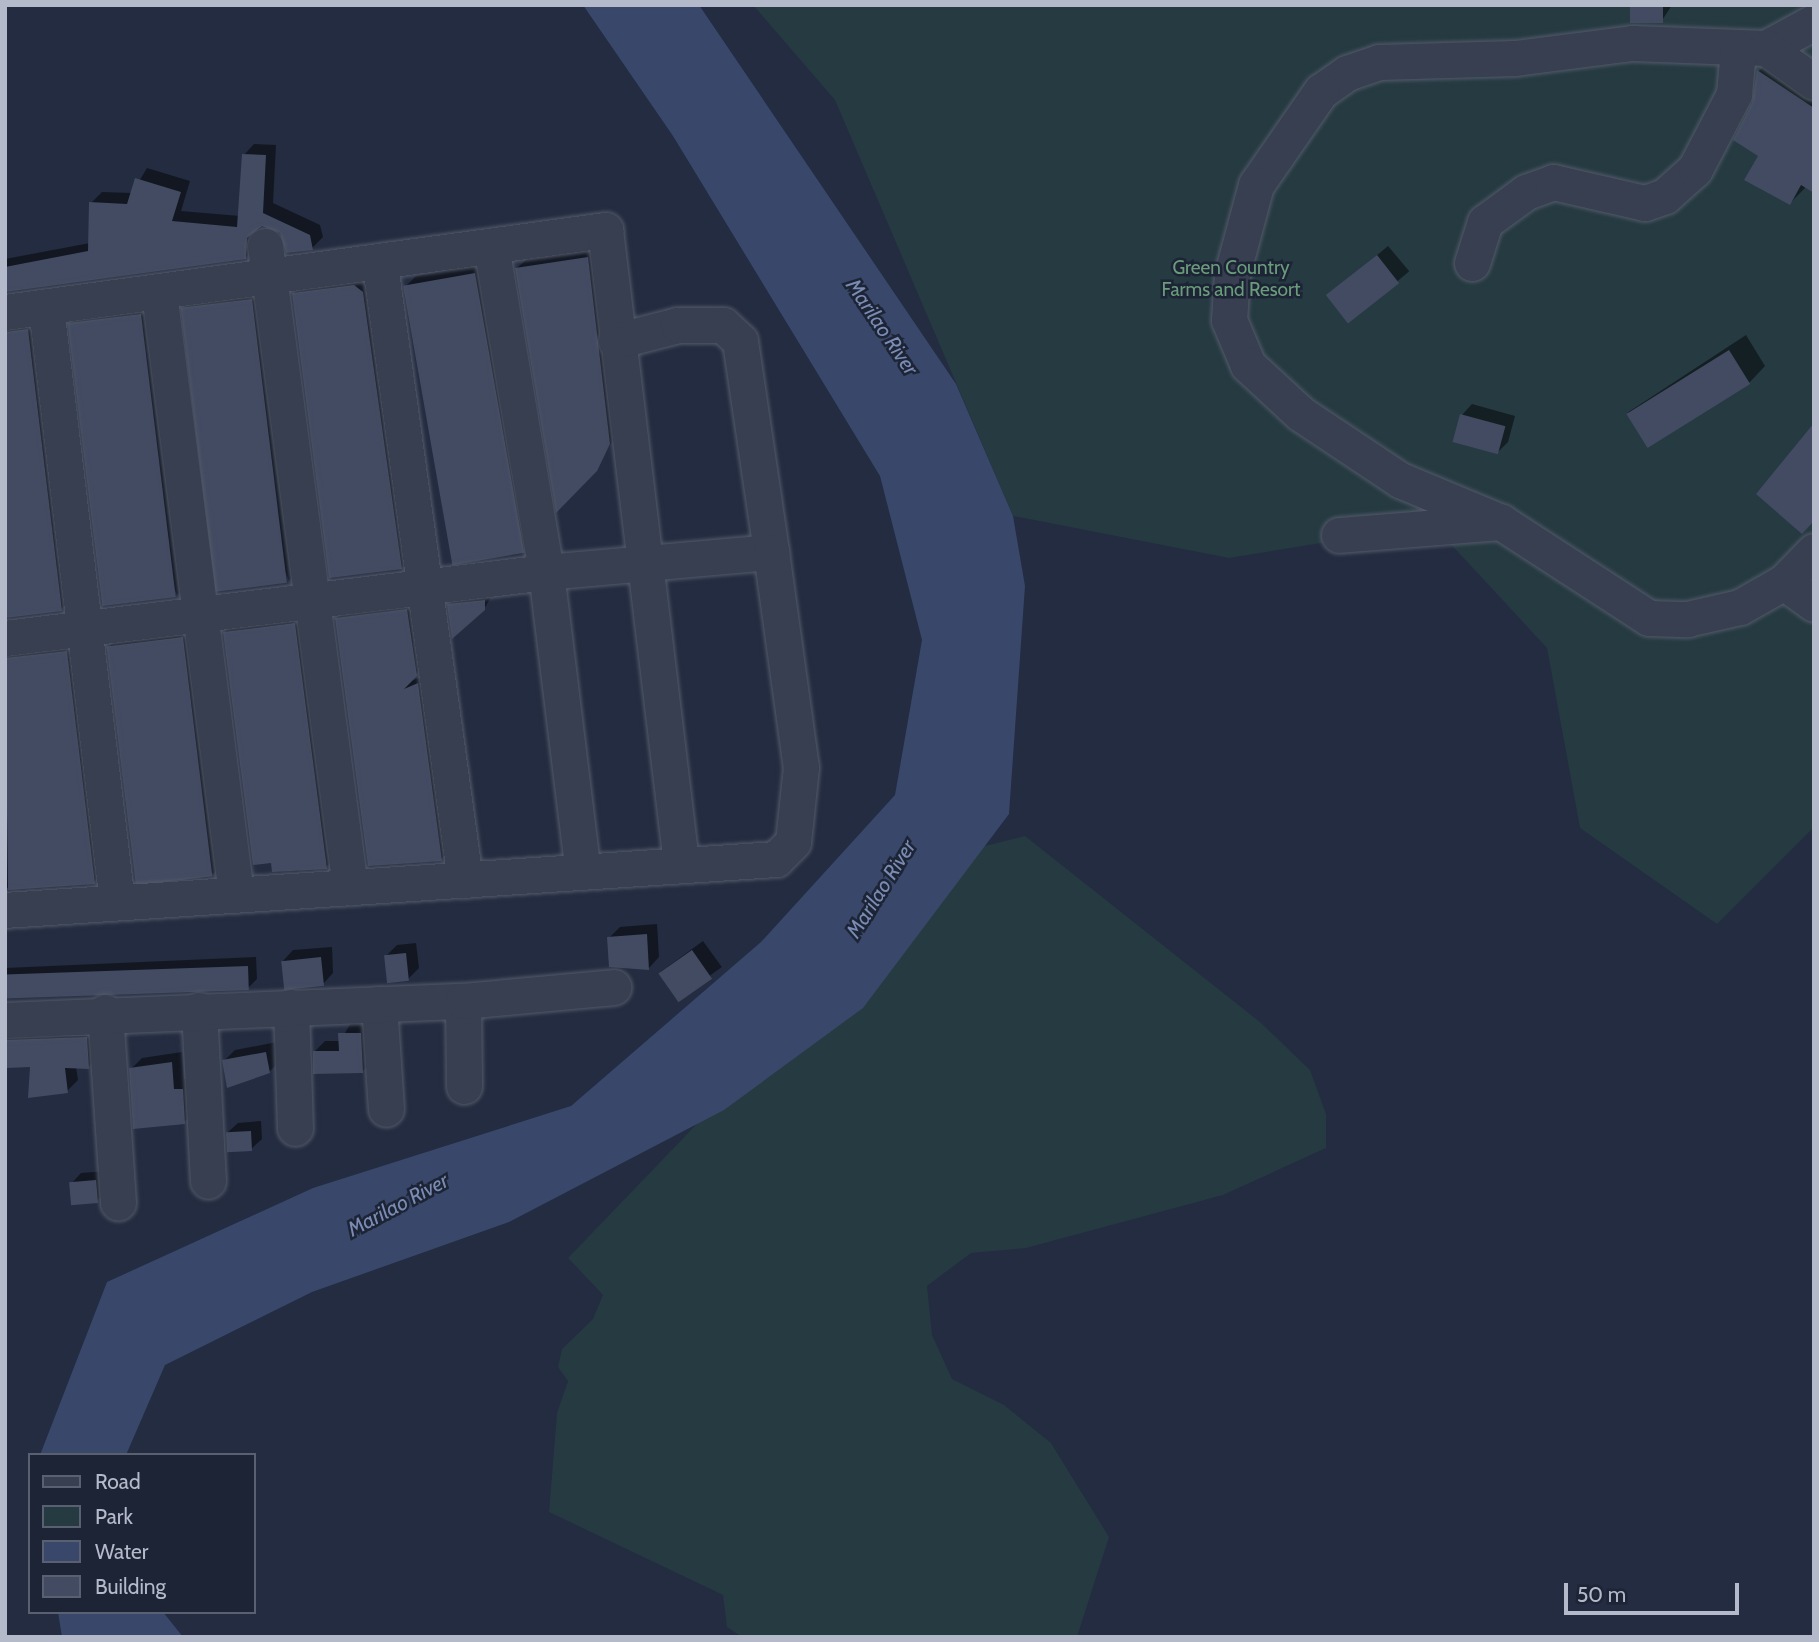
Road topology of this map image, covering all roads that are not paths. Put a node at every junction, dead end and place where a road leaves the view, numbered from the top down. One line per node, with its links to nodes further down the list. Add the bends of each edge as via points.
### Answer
1 (1785, 41): 2 (street); 5 (street, via 1734,94 1695,169 1665,196 1645,203 1553,182 1526,192 1485,222); 11 (street, via 1632,43 1515,58 1379,62 1321,91 1256,185 1232,274 1229,320 1248,365 1301,414 1400,480)
2 (1814, 82)
3 (491, 246): 6 (street); 10 (street, via 605,230); 16 (street)
4 (268, 262): 6 (street); 7 (street); 19 (street)
5 (1472, 263)
6 (380, 265): 18 (street)
7 (159, 293): 8 (street); 21 (street)
8 (46, 307): 9 (street); 22 (street)
9 (5, 312)
10 (616, 341): 14 (street, via 678,325 723,325 740,341); 15 (street)
11 (1501, 522): 12 (street); 17 (street, via 1649,618 1687,619 1740,607)
12 (1339, 535)
13 (1814, 551): 17 (street)
14 (771, 552): 15 (street); 24 (street, via 801,766 793,842 776,859)
15 (647, 566): 16 (street); 24 (street)
16 (546, 572): 18 (street); 25 (street)
17 (1784, 582): 20 (street)
18 (428, 587): 19 (street); 26 (street)
19 (316, 600): 21 (street); 27 (street)
20 (1814, 604)
21 (201, 614): 22 (street); 28 (street)
22 (86, 628): 23 (street); 29 (street)
23 (5, 638)
24 (681, 863): 25 (street)
25 (583, 872): 26 (street)
26 (465, 880): 27 (street)
27 (350, 887): 28 (street)
28 (236, 894): 29 (street)
29 (117, 902): 30 (street)
30 (5, 910)
31 (613, 987): 32 (street)
32 (463, 1001): 33 (street); 38 (street)
33 (379, 1004): 34 (street); 39 (street)
34 (291, 1007): 35 (street); 40 (street)
35 (199, 1010): 36 (street); 41 (street)
36 (105, 1012): 37 (street); 42 (street)
37 (5, 1020)
38 (464, 1086)
39 (386, 1109)
40 (295, 1128)
41 (208, 1181)
42 (118, 1203)

